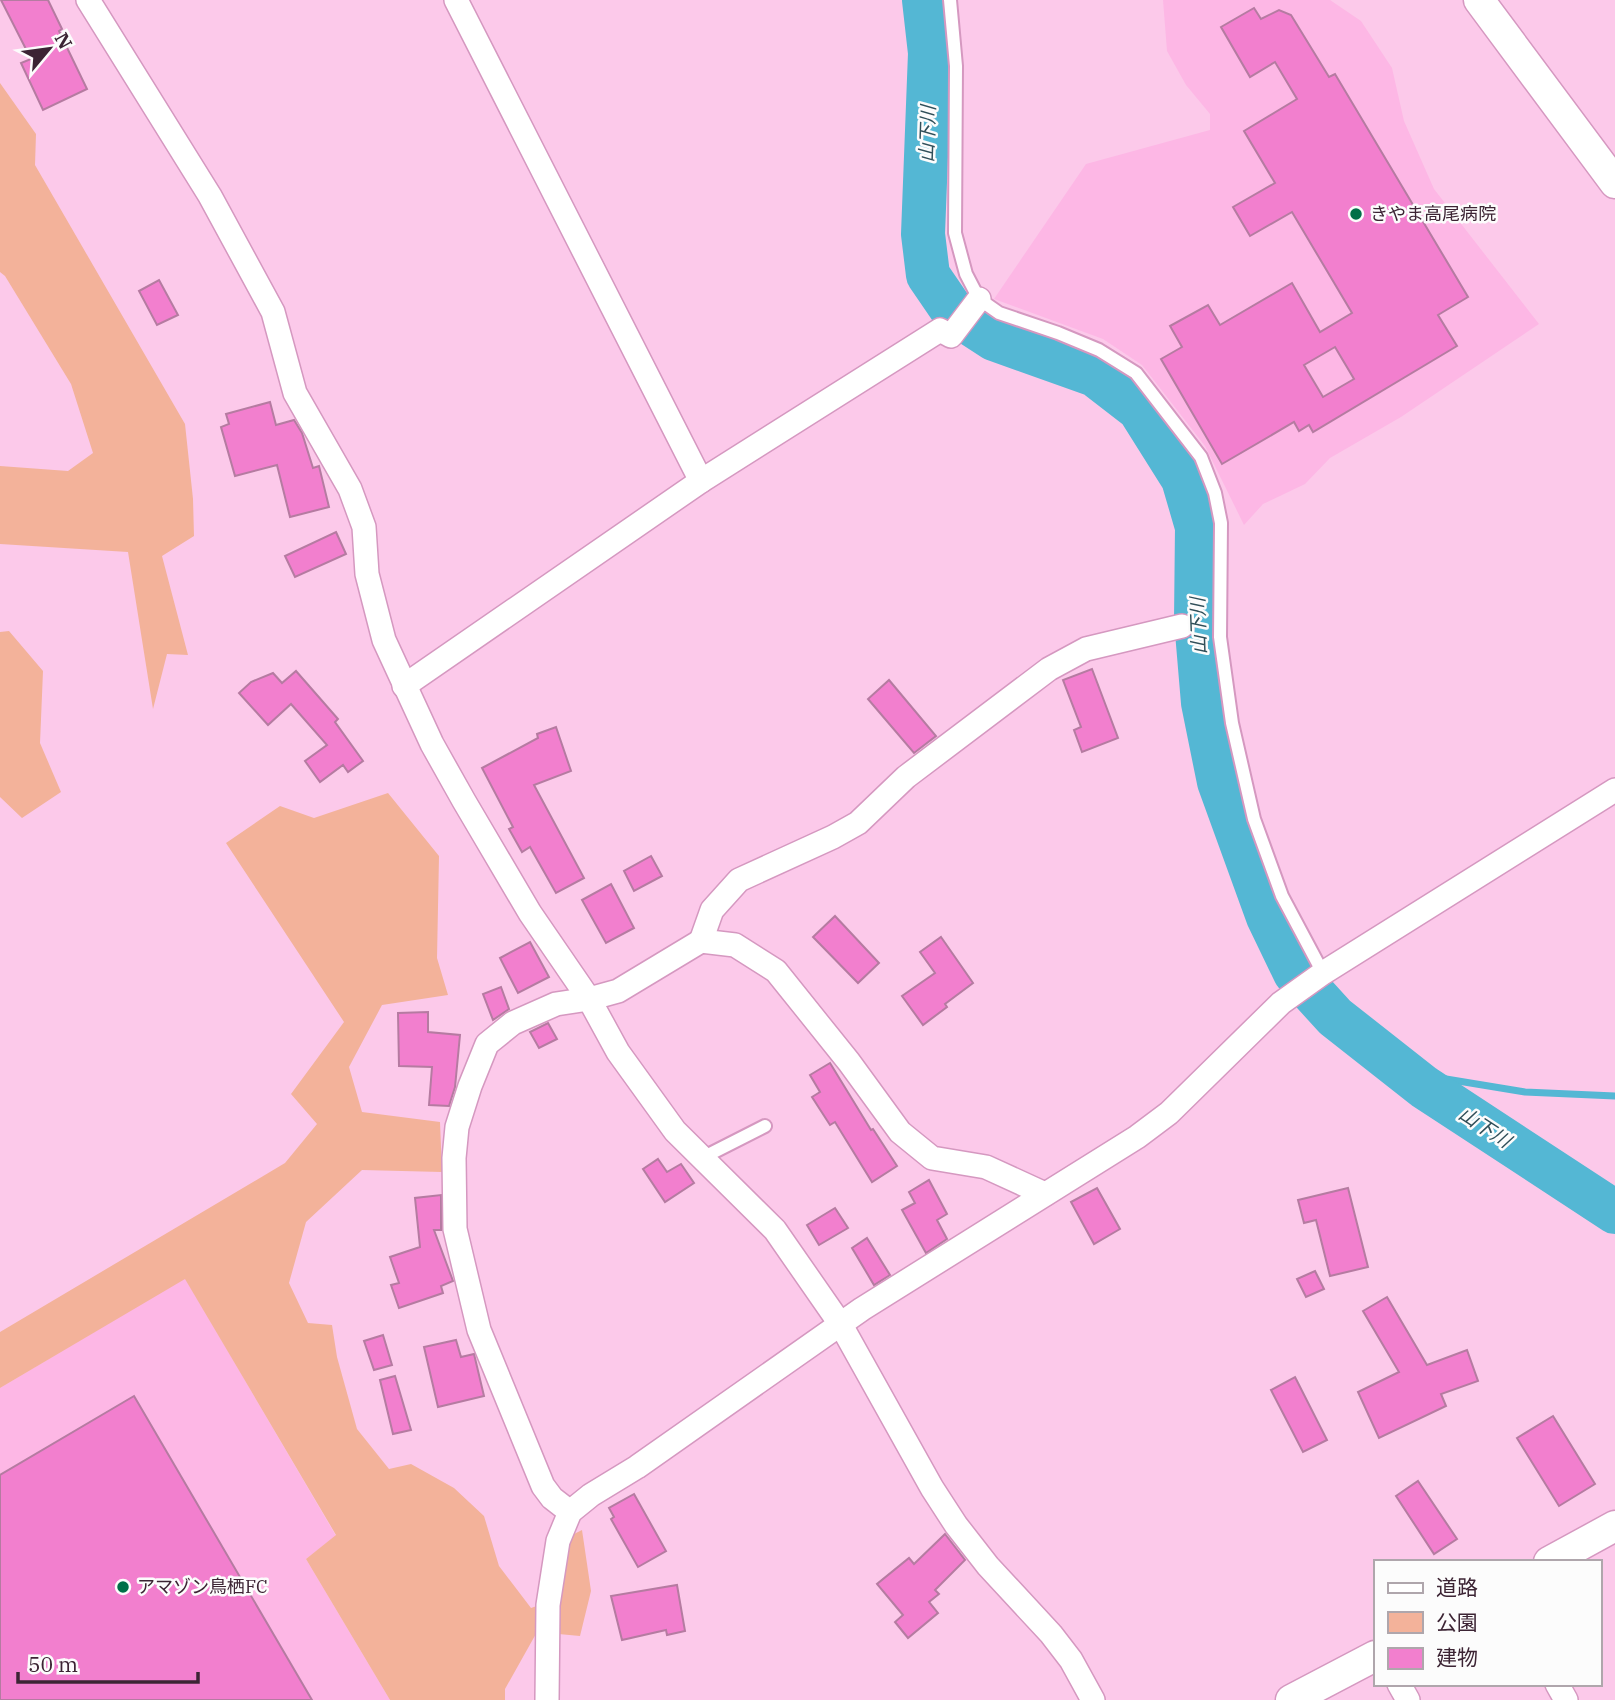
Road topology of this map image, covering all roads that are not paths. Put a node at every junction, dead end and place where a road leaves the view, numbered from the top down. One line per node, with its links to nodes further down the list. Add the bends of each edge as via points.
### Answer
1 (88, 0): 9 (street, via 210,195 273,312 295,393 350,488 364,527 366,575 384,640)
2 (456, 0): 7 (street)
3 (950, 0): 6 (lane, via 956,66 955,233)
4 (1479, 0): 5 (street)
5 (1615, 183)
6 (977, 302): 7 (street, via 951,336 940,330); 12 (lane, via 1098,350 1136,373 1200,457 1221,523 1220,637 1232,723 1254,819 1282,896)
7 (701, 481): 9 (street)
8 (1182, 626): 11 (street, via 1086,649 1049,669 906,776 858,823 739,880 712,910)
9 (404, 686): 13 (street, via 477,824)
10 (1615, 790): 12 (street)
11 (701, 941): 13 (street, via 618,991); 16 (street, via 735,945 776,971 900,1132 932,1158 986,1167)
12 (1323, 973): 16 (street, via 1281,1003 1169,1112)
13 (589, 999): 15 (street, via 618,1052 675,1131); 18 (street, via 556,1004 513,1023 487,1044 457,1127 454,1158 455,1229 479,1330 543,1486)
14 (765, 1126): 15 (lane)
15 (702, 1158): 17 (street, via 775,1230)
16 (1045, 1194): 17 (street)
17 (841, 1325): 18 (street); 23 (street, via 950,1516 1058,1643)
18 (570, 1512): 22 (street, via 558,1541 548,1605)
19 (1615, 1526): 20 (street)
20 (1553, 1560)
21 (1374, 1657): 24 (street)
22 (547, 1700)
23 (1093, 1700)
24 (1292, 1700)

